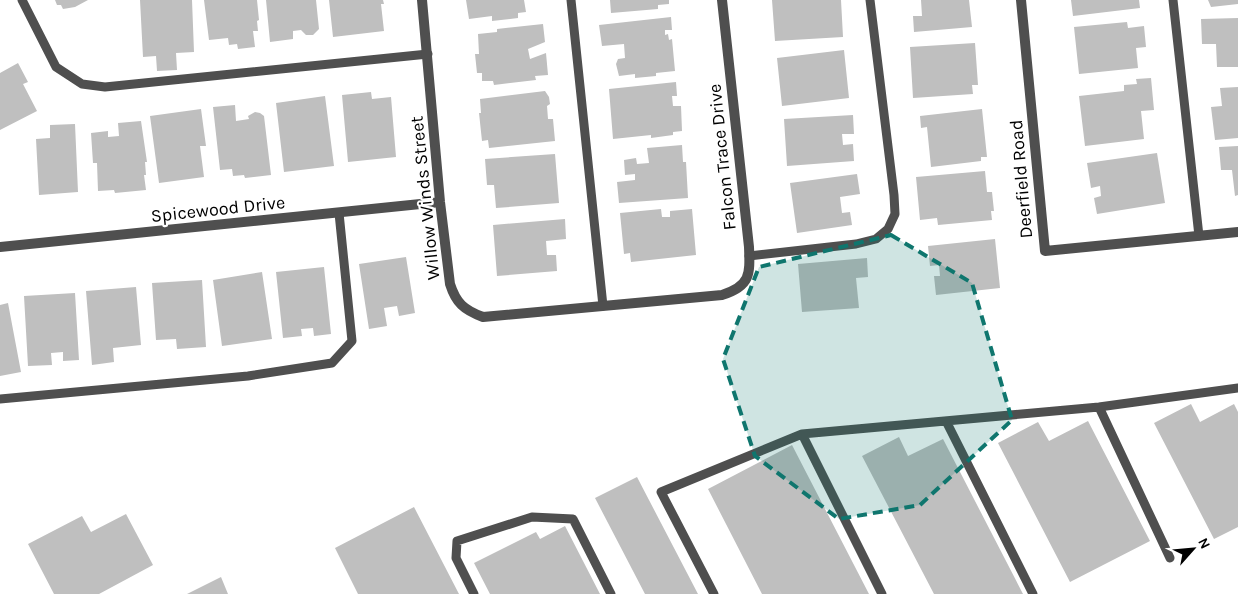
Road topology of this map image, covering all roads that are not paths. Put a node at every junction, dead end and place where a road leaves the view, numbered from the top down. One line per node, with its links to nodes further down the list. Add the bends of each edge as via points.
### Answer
1 (22, 0): 8 (lane, via 56,67 82,84 105,87)
2 (422, 0): 8 (street, Willow Winds Street)
3 (571, 0): 16 (lane)
4 (722, 0): 14 (street, Falcon Trace Drive)
5 (870, 0): 14 (lane, via 894,195 895,214 888,229 876,238 856,244)
6 (1021, 0): 12 (street, Deerfield Road, via 1045,251)
7 (1173, 0): 12 (lane)
8 (428, 54): 9 (street, Willow Winds Street)
9 (440, 202): 10 (street, Spicewood Drive); 16 (street, Willow Winds Street, via 450,284 461,306 472,313 483,317)
10 (339, 213): 13 (street, Spicewood Drive); 18 (lane, via 352,341 332,363 248,376)
11 (1238, 232): 12 (street, Deerfield Road)
12 (1199, 236)
13 (0, 247)
14 (749, 256): 15 (street, Falcon Trace Drive, via 749,274 742,286)
15 (722, 295): 16 (street, Willow Winds Street)
16 (604, 306)
17 (1238, 388): 19 (lane)
18 (0, 399)
19 (1099, 407): 20 (lane); 22 (lane)
20 (946, 421): 21 (lane); 27 (lane)
21 (802, 434): 25 (lane, via 661,492); 26 (lane)
22 (1170, 558)
23 (474, 594): 24 (lane, via 456,558 456,541 532,517 545,517 573,519)
24 (611, 594)
25 (714, 594)
26 (882, 594)
27 (1033, 594)

